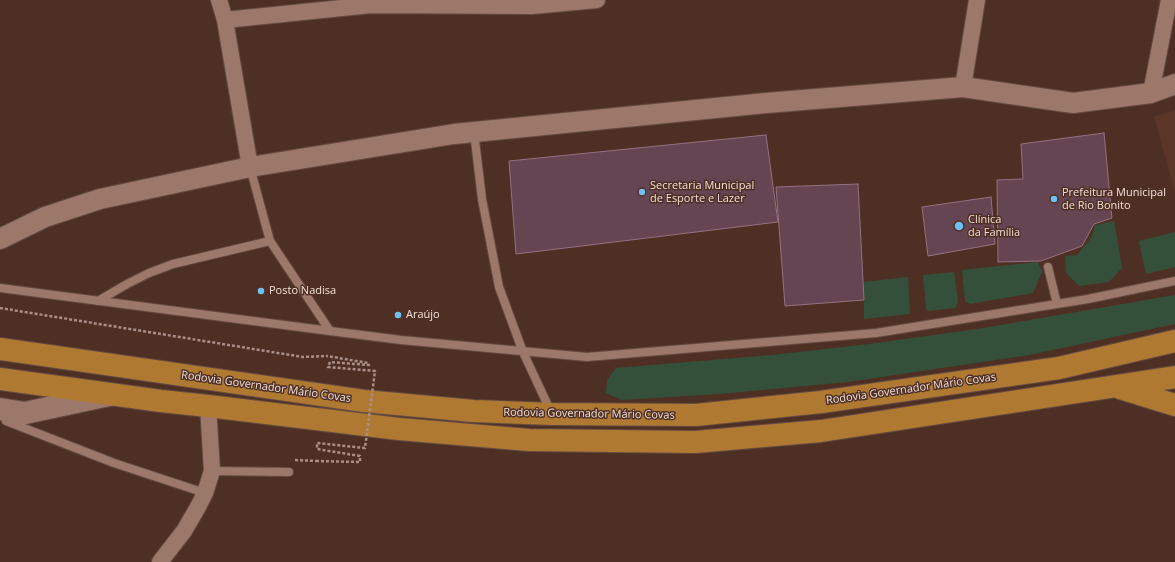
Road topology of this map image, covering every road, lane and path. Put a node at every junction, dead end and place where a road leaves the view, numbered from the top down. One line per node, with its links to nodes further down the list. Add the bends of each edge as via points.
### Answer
1 (219, 0): 5 (street)
2 (597, 0): 5 (street, via 532,6 371,5)
3 (977, 0): 7 (street)
4 (1169, 0): 8 (street)
5 (225, 20): 10 (street)
6 (1175, 84): 8 (street)
7 (964, 87): 8 (street, via 1073,103); 9 (street, via 766,103)
8 (1151, 93)
9 (474, 132): 10 (street); 22 (lane, via 482,199 499,287)
10 (250, 167): 11 (street, via 100,199 45,217); 12 (lane)
11 (0, 239)
12 (270, 241): 16 (lane, via 173,264 143,275); 19 (lane)
13 (1048, 267): 17 (lane)
14 (1175, 281): 17 (lane)
15 (0, 288): 16 (lane)
16 (98, 301): 19 (lane)
17 (1057, 304): 22 (lane, via 860,334 586,357)
18 (0, 308): 31 (path, bridge, via 303,357 327,356 368,363 369,365 330,362 328,367 375,371 365,448 317,443 317,449 360,456 360,462)
19 (330, 331): 22 (lane)
20 (1175, 341): 29 (highway, Rodovia Governador Mário Covas, via 1059,368 821,402 696,415)
21 (3, 348): 29 (highway, Rodovia Governador Mário Covas, via 364,401 473,411)
22 (523, 352): 29 (lane)
23 (1175, 377): 25 (highway)
24 (0, 379): 26 (highway)
25 (1114, 386): 27 (highway); 28 (highway, via 821,430 695,442 529,440 399,429)
26 (112, 394): 28 (highway); 30 (main road)
27 (1175, 405)
28 (208, 406): 32 (street)
29 (552, 414)
30 (8, 417): 34 (lane, via 114,463)
31 (316, 461)
32 (212, 470): 33 (lane); 34 (street)
33 (289, 472)
34 (205, 493): 35 (street, via 184,531)
35 (160, 562)

